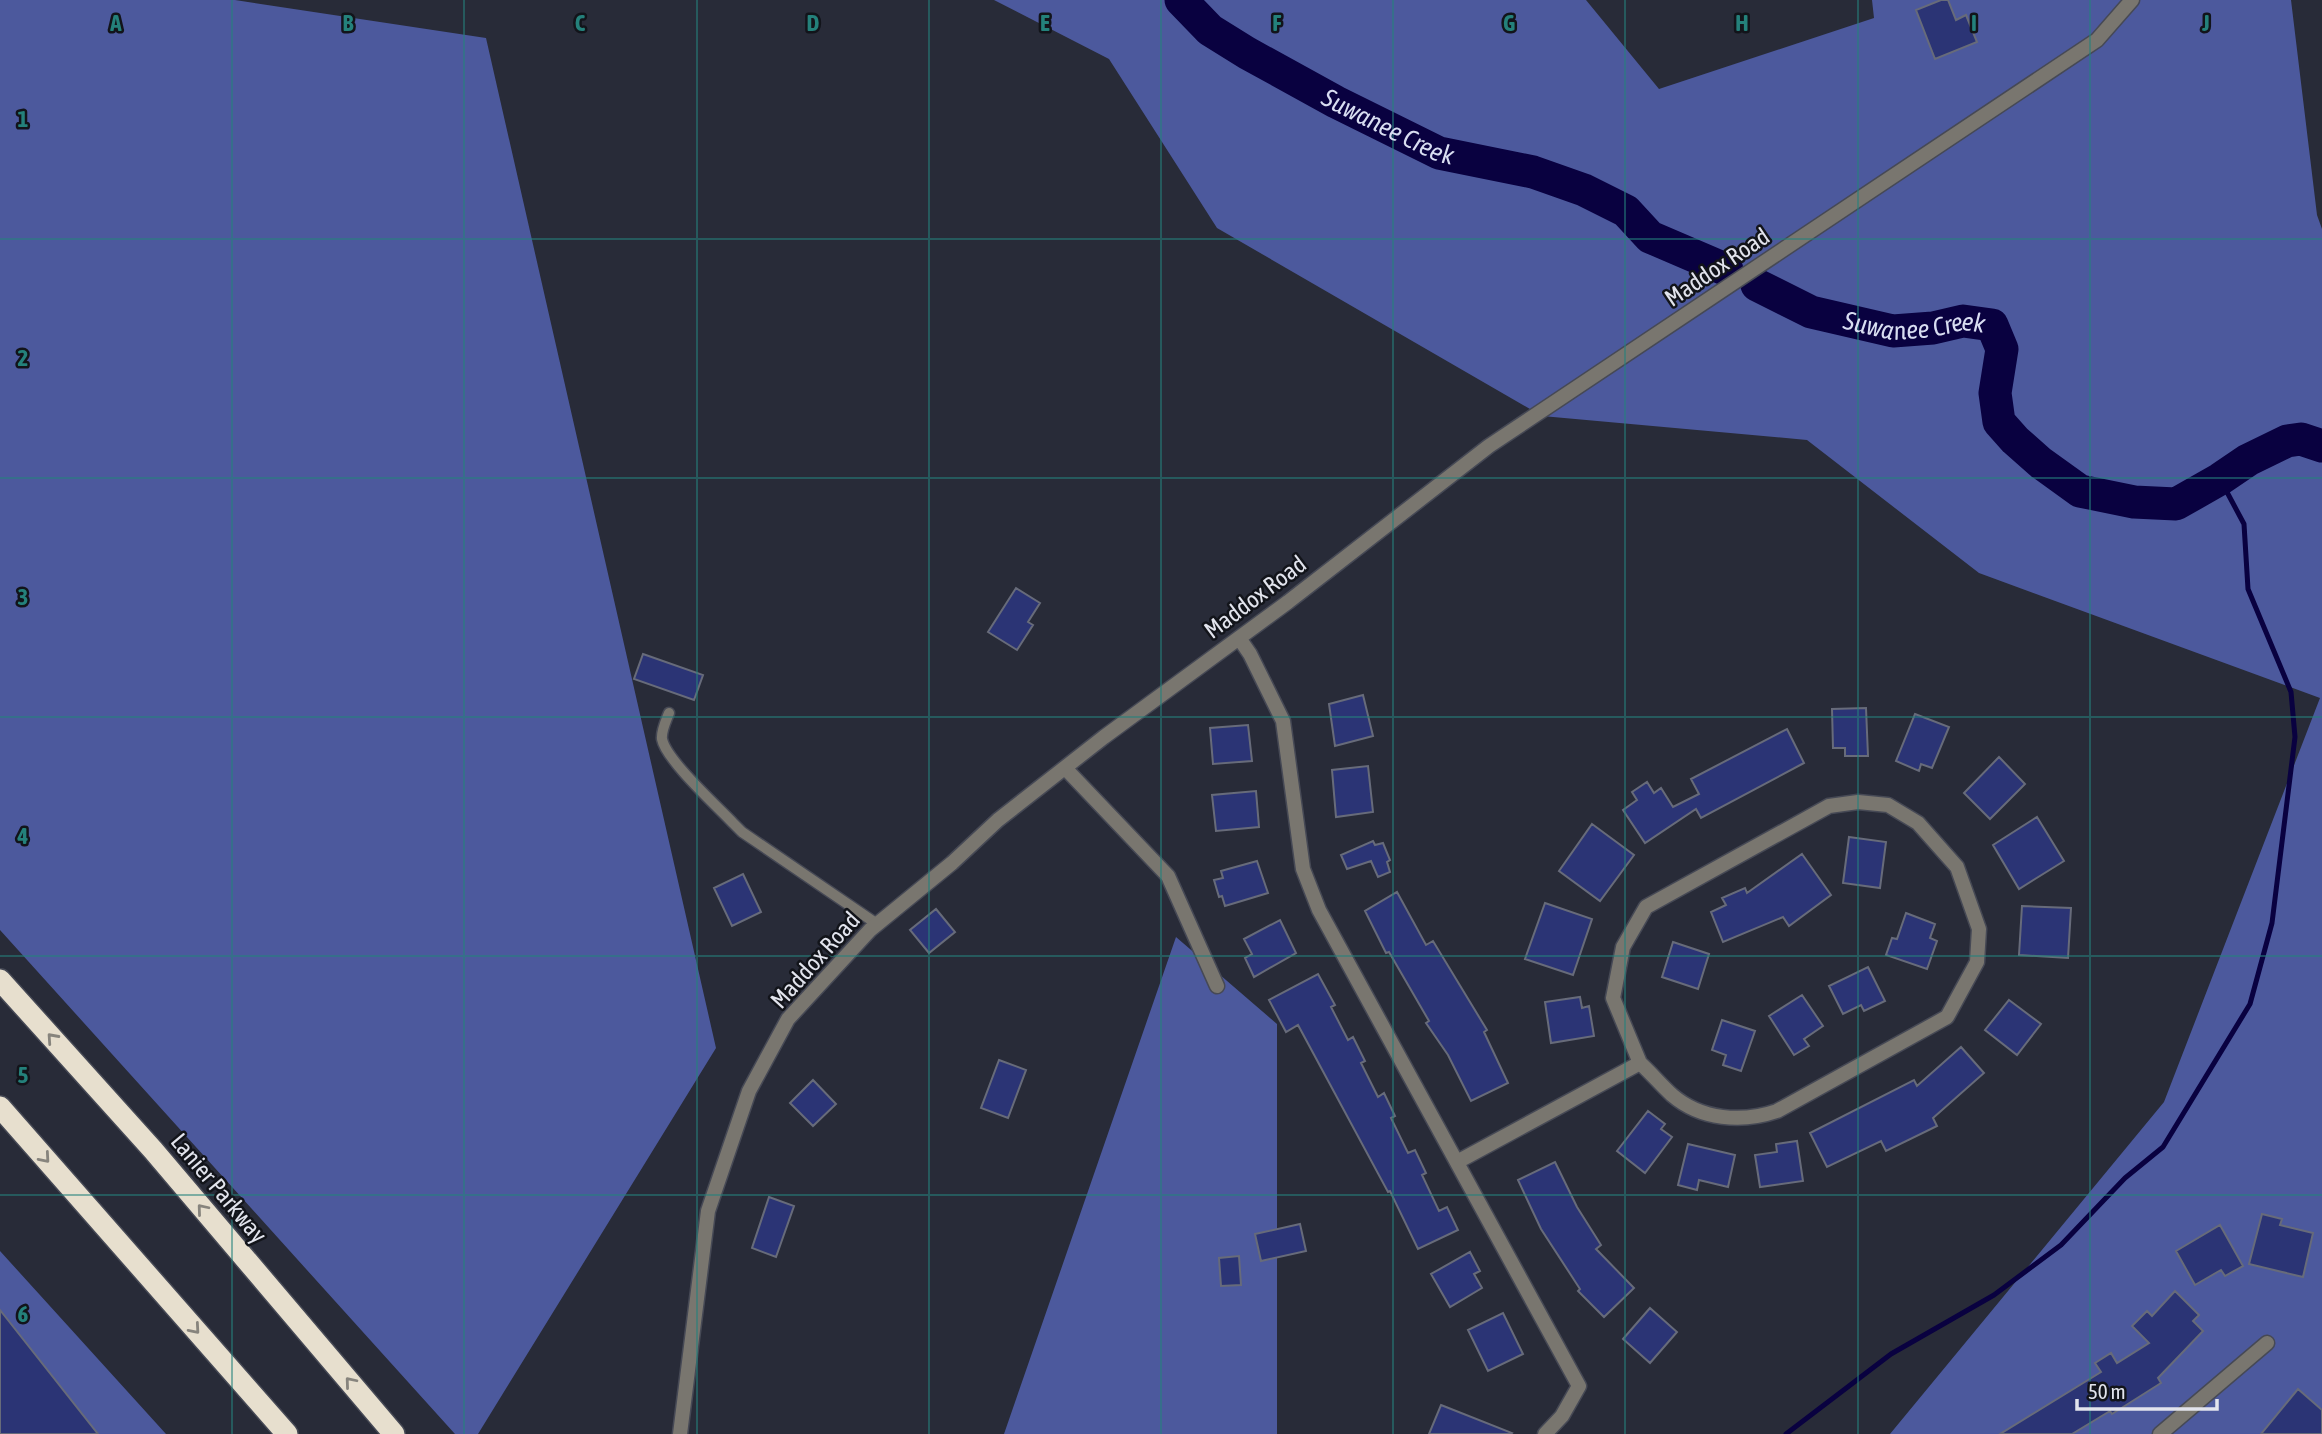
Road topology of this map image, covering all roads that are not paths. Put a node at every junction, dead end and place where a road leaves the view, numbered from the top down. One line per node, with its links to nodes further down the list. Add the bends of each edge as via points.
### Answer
1 (2132, 0): 2 (street, Maddox Road, via 2097,40 1489,446)
2 (1239, 638): 4 (street, Maddox Road); 10 (street, via 1283,721 1303,869 1319,909)
3 (669, 713): 5 (lane, via 662,741 677,764 733,823)
4 (1065, 768): 5 (street, Maddox Road); 7 (street, via 1168,876)
5 (877, 923): 14 (street, Maddox Road, via 788,1019 749,1091 708,1211)
6 (0, 980): 13 (highway, Lanier Parkway, one-way to 6, via 153,1150)
7 (1217, 986)
8 (1640, 1063): 8 (street, via 1674,1097 1712,1116 1757,1118 1947,1017 1977,962 1979,929 1957,867 1917,823 1888,806 1858,802 1829,806 1646,907 1623,947 1613,998); 10 (street)
9 (0, 1107): 12 (highway, one-way to 12)
10 (1457, 1162): 15 (street, via 1579,1386)
11 (2267, 1343): 16 (street)
12 (288, 1434)
13 (394, 1434)
14 (680, 1434)
15 (1545, 1434)
16 (2160, 1434)

